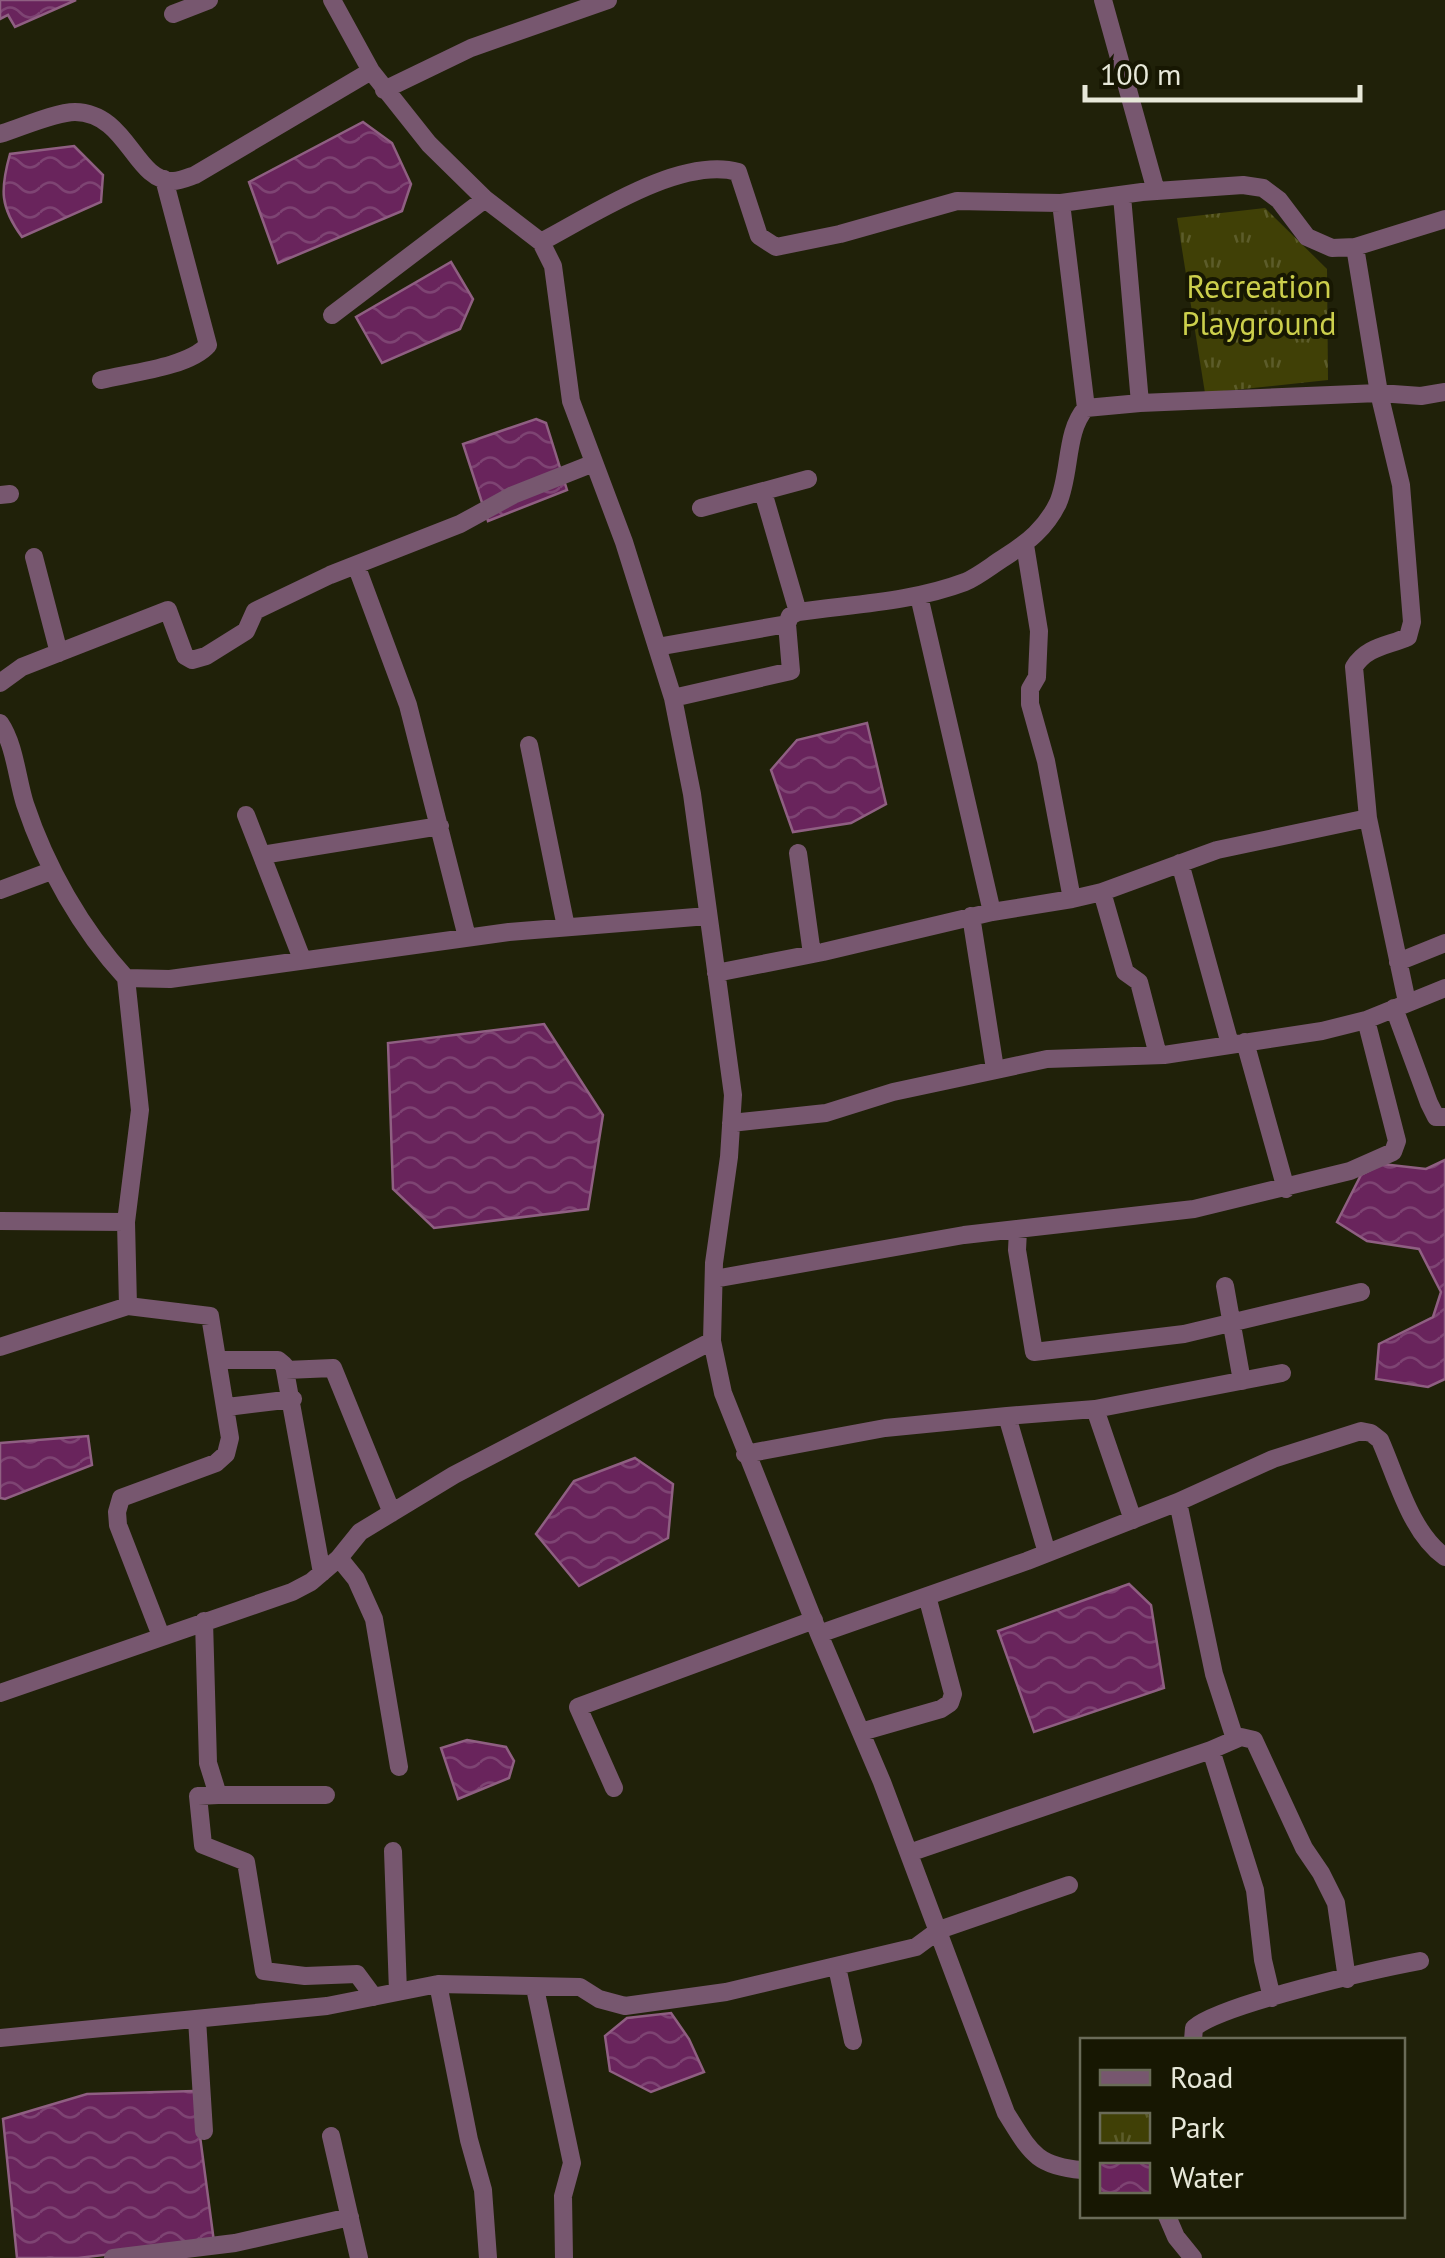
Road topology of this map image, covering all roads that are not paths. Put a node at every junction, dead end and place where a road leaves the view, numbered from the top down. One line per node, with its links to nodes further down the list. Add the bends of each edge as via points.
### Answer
1 (209, 0): 5 (street)
2 (608, 0): 7 (street, via 471,48)
3 (1103, 0): 10 (street)
4 (336, 2): 6 (street)
5 (173, 14)
6 (371, 72): 7 (street); 9 (street, via 196,175)
7 (384, 90): 12 (street)
8 (0, 134): 9 (street, via 74,112 95,117 120,132 144,166)
9 (164, 179): 18 (street, via 208,345 179,362)
10 (1156, 191): 11 (street); 16 (street, via 1263,188 1307,237 1332,248)
11 (1122, 196): 13 (street); 21 (street)
12 (485, 199): 15 (street); 17 (street)
13 (1061, 203): 15 (street, via 957,201 776,248 759,236 738,172 703,169 648,186); 22 (street)
14 (1445, 219): 16 (street)
15 (541, 242): 23 (street, via 552,266 571,402)
16 (1354, 247): 19 (street)
17 (332, 315)
18 (101, 380)
19 (1379, 392): 20 (street); 21 (street); 39 (street, via 1401,485 1412,622 1408,637 1360,656 1354,667)
20 (1445, 392)
21 (1140, 403): 22 (street)
22 (1086, 408): 27 (street, via 1073,432 1057,506)
23 (594, 463): 29 (street); 32 (street)
24 (808, 479): 25 (street)
25 (763, 492): 26 (street); 31 (street)
26 (701, 508)
27 (1025, 545): 30 (street, via 968,580); 47 (street, via 1039,631 1030,704)
28 (34, 557): 33 (street)
29 (356, 565): 33 (street, via 255,612 246,630 206,656 185,656 168,610); 40 (street, via 408,705)
30 (919, 596): 31 (street); 48 (street)
31 (793, 618): 32 (street); 35 (street, via 791,671)
32 (656, 647): 35 (street)
33 (59, 653): 34 (street)
34 (0, 683)
35 (673, 698): 49 (street)
36 (0, 723): 44 (street)
37 (529, 746): 51 (street)
38 (246, 815): 42 (street)
39 (1368, 818): 43 (street); 56 (street)
40 (440, 826): 42 (street); 52 (street)
41 (798, 853): 54 (street)
42 (262, 855): 55 (street)
43 (1180, 864): 46 (street); 62 (street)
44 (51, 871): 45 (street); 58 (street)
45 (0, 890)
46 (1102, 892): 47 (street); 63 (street, via 1124,972 1139,982)
47 (1072, 900): 48 (street)
48 (992, 912): 50 (street)
49 (708, 916): 51 (street); 57 (street)
50 (971, 916): 54 (street); 64 (street)
51 (566, 928): 52 (street)
52 (467, 937): 55 (street)
53 (1445, 944): 56 (street)
54 (812, 954): 57 (street)
55 (302, 959): 58 (street, via 170,979)
56 (1398, 962): 60 (street)
57 (716, 973): 66 (street)
58 (126, 978): 69 (street, via 140,1110)
59 (1445, 988): 60 (street)
60 (1400, 1005): 61 (street); 65 (street, via 1430,1103 1436,1117)
61 (1366, 1020): 62 (street); 67 (street, via 1397,1141 1393,1152)
62 (1237, 1043): 63 (street); 67 (street)
63 (1158, 1055): 64 (street, via 1070,1057)
64 (995, 1069): 66 (street, via 826,1113)
65 (1445, 1117)
66 (731, 1123): 71 (street)
67 (1286, 1189): 70 (street, via 1194,1209)
68 (0, 1220): 69 (street)
69 (126, 1222): 74 (street)
70 (1018, 1230): 71 (street); 75 (street, via 1034,1352)
71 (714, 1278): 76 (street)
72 (1225, 1286): 75 (street)
73 (1361, 1292): 75 (street)
74 (128, 1306): 77 (street); 78 (street, via 210,1316)
75 (1234, 1323): 81 (street)
76 (712, 1341): 86 (street); 88 (street)
77 (0, 1347)
78 (219, 1360): 79 (street, via 278,1360); 83 (street)
79 (286, 1370): 82 (street); 88 (street, via 334,1368)
80 (1282, 1374): 81 (street)
81 (1242, 1381): 84 (street)
82 (293, 1399): 83 (street); 93 (street)
83 (227, 1407): 97 (street, via 230,1438 216,1464 121,1498 118,1525)
84 (1096, 1409): 85 (street); 89 (street)
85 (1006, 1416): 86 (street, via 885,1428); 90 (street)
86 (746, 1454): 96 (street)
87 (1178, 1502): 89 (street); 91 (street, via 1273,1459 1371,1433 1420,1530); 100 (street, via 1214,1674)
88 (392, 1513): 92 (street, via 360,1532)
89 (1133, 1520): 90 (street)
90 (1047, 1554): 94 (street)
91 (1445, 1557)
92 (340, 1558): 93 (street); 102 (street, via 374,1620)
93 (322, 1572): 95 (street, via 292,1592)
94 (927, 1596): 96 (street); 99 (street, via 950,1703)
95 (204, 1620): 97 (street); 104 (street, via 208,1763)
96 (816, 1627): 99 (street); 103 (street, via 578,1707)
97 (161, 1636): 98 (street)
98 (0, 1693)
99 (861, 1732): 107 (street)
100 (1235, 1740): 101 (street); 112 (street, via 1254,1740 1330,1888)
101 (1211, 1750): 107 (street); 117 (street, via 1255,1890)
102 (400, 1767)
103 (614, 1788)
104 (218, 1794): 105 (street); 116 (street, via 198,1796 203,1845 246,1862 264,1972 357,1974)
105 (326, 1795)
106 (393, 1851): 115 (street)
107 (910, 1854): 109 (street)
108 (1069, 1885): 109 (street)
109 (939, 1930): 111 (street, via 916,1947); 124 (street, via 1006,2113 1032,2155 1052,2168)
110 (1420, 1961): 112 (street)
111 (836, 1966): 114 (street, via 626,2006 580,1987); 121 (street)
112 (1347, 1979): 117 (street)
113 (438, 1984): 114 (street); 115 (street); 129 (street, via 483,2190)
114 (535, 1988): 130 (street, via 572,2163 563,2196)
115 (398, 1992): 116 (street)
116 (374, 1997): 118 (street)
117 (1272, 1998): 120 (street, via 1204,2020)
118 (197, 2019): 119 (street); 122 (street)
119 (0, 2038)
120 (1193, 2038)
121 (853, 2041)
122 (204, 2131)
123 (331, 2136): 125 (street)
124 (1080, 2170)
125 (350, 2217): 127 (street, via 235,2244); 128 (street)
126 (1168, 2218): 131 (street)
127 (112, 2258)
128 (359, 2258)
129 (488, 2258)
130 (564, 2258)
131 (1194, 2258)

